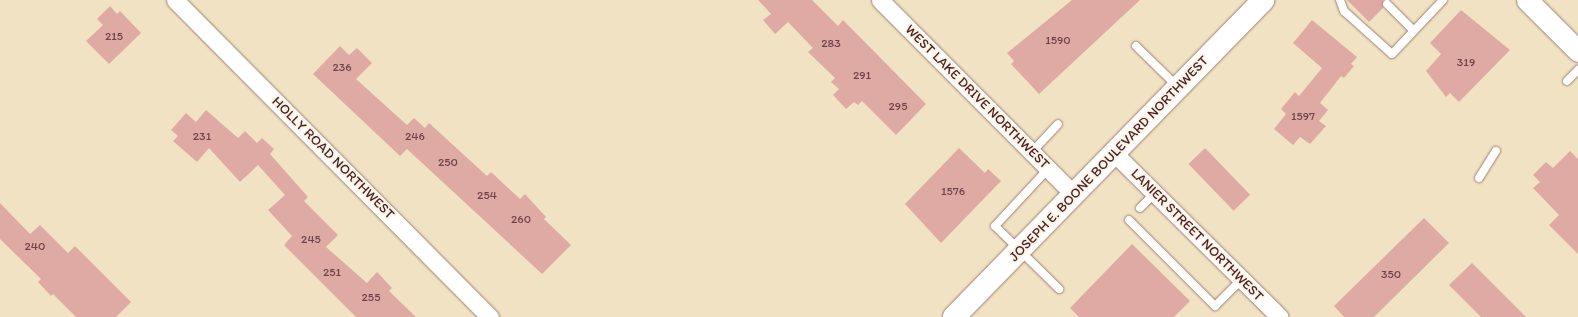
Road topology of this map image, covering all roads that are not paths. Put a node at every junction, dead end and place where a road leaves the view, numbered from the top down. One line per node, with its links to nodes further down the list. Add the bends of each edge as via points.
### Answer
1 (175, 0): 27 (street, HOLLY ROAD NORTHWEST)
2 (880, 0): 16 (street, WEST LAKE DRIVE NORTHWEST)
3 (1340, 0): 8 (lane, via 1344,11 1392,54)
4 (1527, 0): 10 (street)
5 (1260, 1): 13 (main road, JOSEPH E. BOONE BOULEVARD NORTHWEST)
6 (1439, 1): 8 (lane)
7 (1387, 4): 8 (lane)
8 (1413, 30)
9 (1136, 46): 13 (lane)
10 (1578, 52)
11 (1578, 70): 12 (lane)
12 (1567, 81)
13 (1178, 87): 17 (main road, JOSEPH E. BOONE BOULEVARD NORTHWEST)
14 (1058, 124): 16 (lane)
15 (1496, 151): 19 (lane)
16 (1032, 152): 18 (street, WEST LAKE DRIVE NORTHWEST)
17 (1114, 153): 20 (street, LANIER STREET NORTHWEST); 21 (main road, JOSEPH E. BOONE BOULEVARD NORTHWEST)
18 (1048, 169): 21 (street, WEST LAKE DRIVE NORTHWEST); 24 (lane, via 996,222 996,230)
19 (1479, 178)
20 (1155, 193): 22 (lane); 25 (street, LANIER STREET NORTHWEST)
21 (1074, 195): 24 (main road, JOSEPH E. BOONE BOULEVARD NORTHWEST)
22 (1140, 208)
23 (1129, 220): 25 (lane, via 1215,306)
24 (1019, 251): 26 (lane); 28 (main road, JOSEPH E. BOONE BOULEVARD NORTHWEST)
25 (1242, 279): 29 (street, LANIER STREET NORTHWEST)
26 (1060, 289)
27 (490, 317)
28 (954, 317)
29 (1280, 317)

